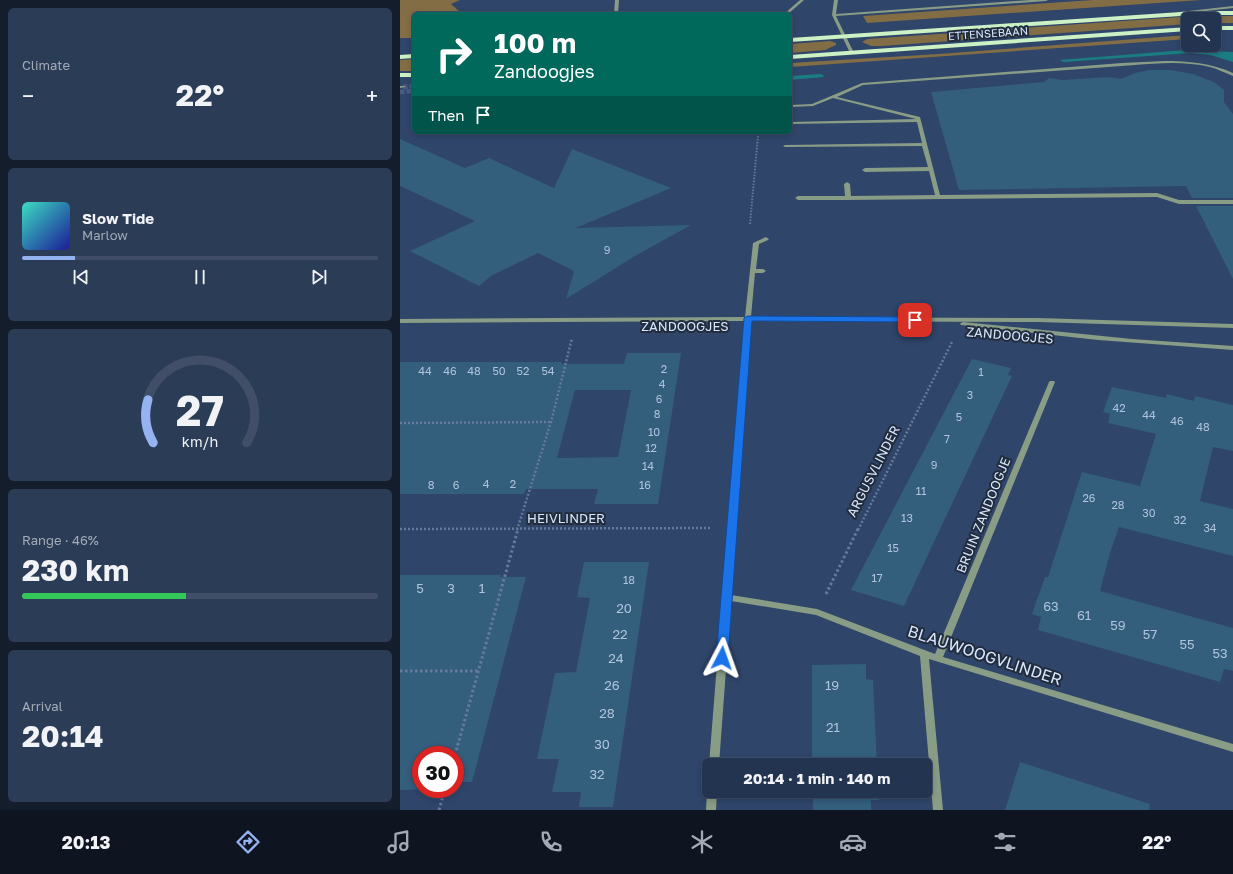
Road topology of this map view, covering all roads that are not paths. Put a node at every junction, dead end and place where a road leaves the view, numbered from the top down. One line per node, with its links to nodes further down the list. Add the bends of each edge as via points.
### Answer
1 (617, 0): 6 (street)
2 (802, 0): 7 (street)
3 (836, 0): 9 (street)
4 (1046, 0): 9 (street)
5 (1233, 7): 10 (street, ETTENSEBAAN)
6 (616, 12)
7 (788, 12)
8 (1233, 13): 10 (main road, ETTENSEBAAN)
9 (834, 15): 14 (street)
10 (1158, 15): 14 (main road, ETTENSEBAAN)
11 (1221, 28): 12 (main road)
12 (1233, 28)
13 (1181, 29): 16 (main road, ETTENSEBAAN)
14 (845, 37): 15 (main road, ETTENSEBAAN); 16 (street)
15 (792, 40)
16 (852, 52): 19 (main road, ETTENSEBAAN)
17 (412, 56): 18 (main road)
18 (400, 57)
19 (792, 57)
20 (412, 74): 21 (main road)
21 (400, 75)
22 (1233, 75): 23 (street, via 1189,62 1158,62 862,84)
23 (833, 97): 24 (street, via 813,105); 25 (street, via 918,118)
24 (792, 106)
25 (919, 121): 26 (street); 27 (street)
26 (792, 123)
27 (924, 144): 28 (street); 29 (street)
28 (785, 146)
29 (931, 169): 30 (street); 32 (street)
30 (865, 170)
31 (847, 184): 34 (street)
32 (938, 197): 34 (street); 35 (street, via 1157,195 1179,202)
33 (798, 198): 34 (street)
34 (848, 198)
35 (1233, 202)
36 (766, 239): 38 (street, via 756,243)
37 (763, 270): 38 (street)
38 (753, 271): 39 (street)
39 (748, 318): 40 (street, ZANDOOGJES); 41 (street, ZANDOOGJES); 45 (street)
40 (929, 320): 42 (street, ZANDOOGJES, via 1038,320); 43 (street, ZANDOOGJES, via 1044,333)
41 (400, 321)
42 (1233, 326)
43 (1233, 348)
44 (1052, 382): 47 (street, BRUIN ZANDOOGJE)
45 (727, 597): 46 (street, BLAUWOOGVLINDER, via 817,612); 49 (street)
46 (924, 653): 47 (street, BLAUWOOGVLINDER); 52 (street)
47 (938, 659): 48 (street, BLAUWOOGVLINDER)
48 (1233, 748)
49 (715, 758)
50 (712, 798): 51 (street)
51 (711, 810)
52 (938, 810)

